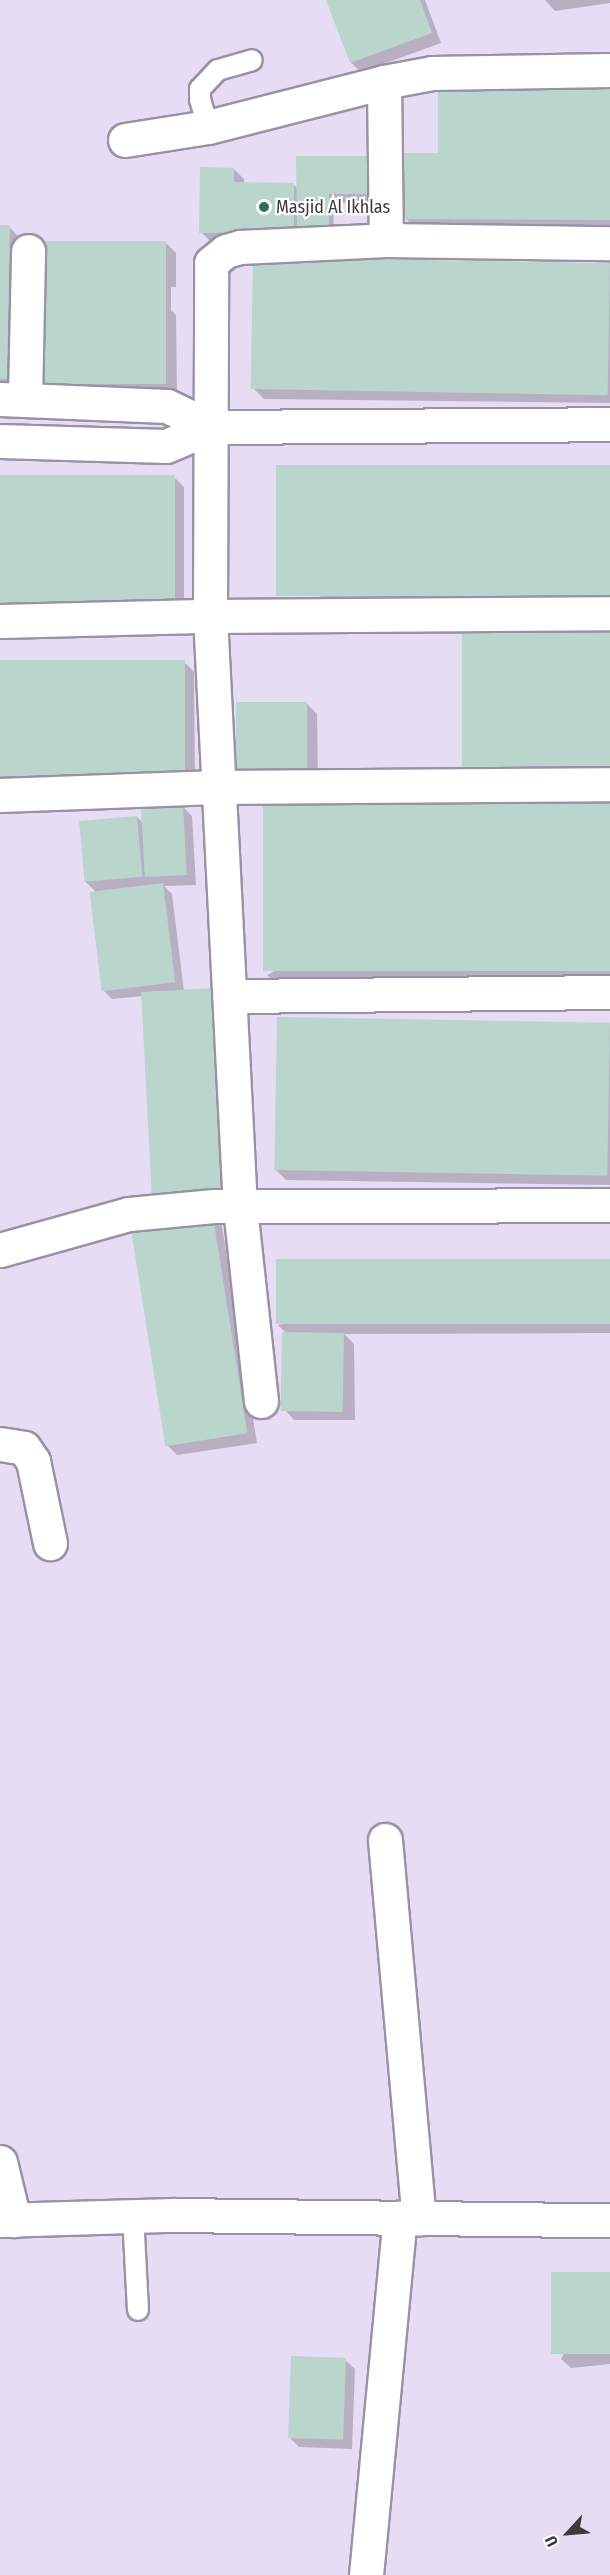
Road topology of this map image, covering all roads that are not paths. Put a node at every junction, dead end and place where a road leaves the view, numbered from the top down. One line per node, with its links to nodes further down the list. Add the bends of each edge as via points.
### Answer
1 (252, 60): 4 (lane, via 218,70 200,89)
2 (610, 70): 3 (street, via 432,73)
3 (384, 82): 4 (street); 6 (street)
4 (208, 127): 5 (street)
5 (125, 140)
6 (386, 240): 7 (street); 11 (street, via 240,247 226,251 211,263)
7 (610, 243)
8 (28, 251): 9 (street)
9 (13, 399): 11 (street, via 166,406)
10 (610, 424): 11 (street)
11 (211, 427): 12 (street, via 166,446); 14 (street)
12 (0, 441)
13 (610, 613): 14 (street)
14 (210, 616): 15 (street); 17 (street)
15 (0, 621)
16 (610, 784): 17 (street)
17 (217, 787): 18 (street); 20 (street)
18 (0, 795)
19 (610, 992): 20 (street)
20 (231, 996): 22 (street)
21 (610, 1205): 22 (street)
22 (240, 1208): 23 (street, via 214,1206 129,1214); 24 (street)
23 (0, 1250)
24 (261, 1401)
25 (0, 1444): 26 (street, via 24,1448 33,1461)
26 (50, 1543)
27 (385, 1840): 30 (street)
28 (0, 2162): 31 (street)
29 (133, 2215): 30 (street); 31 (street); 33 (lane)
30 (410, 2218): 32 (street); 34 (street)
31 (7, 2220)
32 (610, 2220)
33 (138, 2310)
34 (366, 2575)

